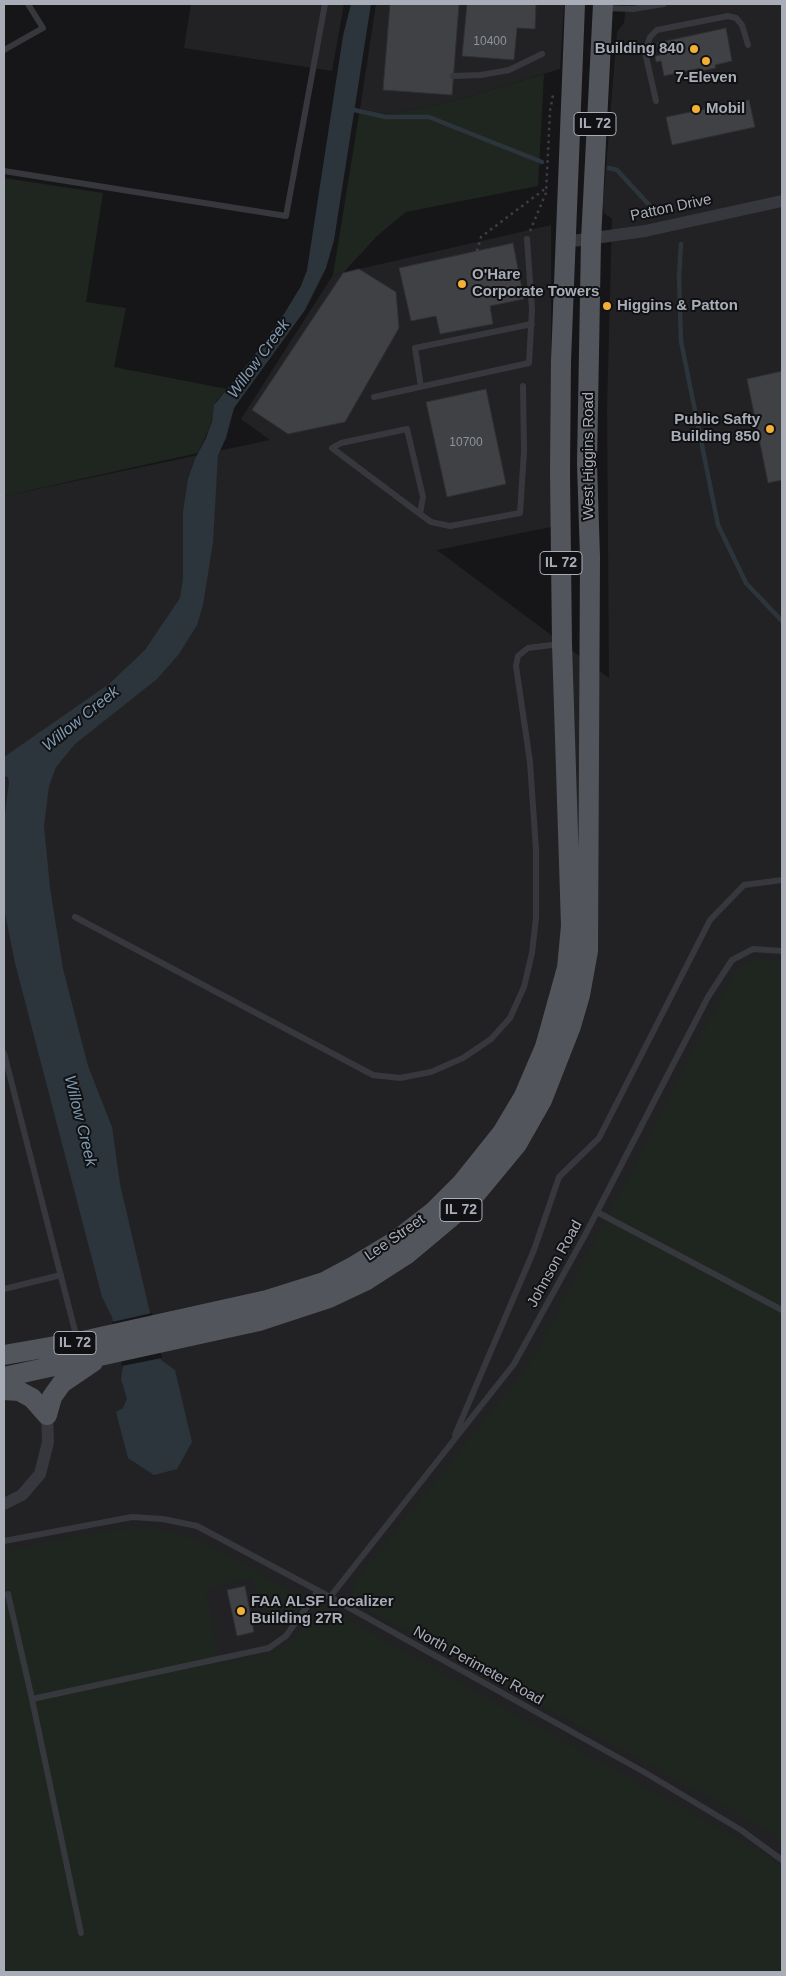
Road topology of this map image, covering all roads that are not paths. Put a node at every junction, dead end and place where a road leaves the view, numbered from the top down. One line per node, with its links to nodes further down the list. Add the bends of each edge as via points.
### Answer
1 (28, 4): 7 (lane, via 43,28)
2 (325, 4): 11 (lane, via 286,216)
3 (575, 4): 15 (main road, West Higgins Road / IL 72)
4 (664, 4): 5 (lane, via 633,9)
5 (603, 6): 14 (main road, West Higgins Road / IL 72)
6 (748, 45): 10 (lane, via 742,25 736,18 728,16 657,30 650,37 645,52)
7 (4, 50)
8 (542, 54): 9 (lane, via 509,70)
9 (453, 76)
10 (656, 101)
11 (4, 171)
12 (782, 201): 14 (street, Patton Drive)
13 (527, 239): 16 (lane)
14 (590, 240): 15 (street, Patton Drive); 24 (main road, West Higgins Road / IL 72, via 587,464)
15 (565, 242): 21 (main road, West Higgins Road / IL 72, via 561,371)
16 (532, 324): 18 (lane, via 529,363); 18 (lane, via 415,348)
17 (523, 386): 20 (lane, via 524,451 520,513 450,526 432,522)
18 (421, 387): 19 (lane)
19 (374, 397)
20 (420, 514): 20 (lane, via 412,508 332,448 341,443 407,429 423,497)
21 (562, 644): 23 (main road, West Higgins Road / IL 72); 25 (lane, via 528,648 518,656 516,666 530,762 536,850 536,918 524,987 510,1018 491,1039 462,1058 431,1072 400,1078 373,1075)
22 (782, 880): 40 (lane, via 744,885 710,920 599,1138 559,1177 534,1250)
23 (571, 885): 32 (main road, Lee Street / IL 72, via 567,968 545,1047 524,1096 502,1133 462,1183 433,1212 397,1240 324,1282)
24 (590, 908): 32 (main road, Lee Street / IL 72, via 588,952 580,995 558,1065 516,1144 469,1202 408,1254 365,1281 329,1298 259,1321)
25 (75, 917)
26 (782, 951): 28 (lane, Johnson Road, via 753,949 732,960 708,997)
27 (4, 1052): 29 (lane)
28 (597, 1212): 31 (lane); 40 (lane, Johnson Road, via 514,1364)
29 (61, 1275): 30 (lane); 33 (lane)
30 (4, 1289)
31 (782, 1310)
32 (157, 1335): 34 (main road, Lee Street / IL 72)
33 (78, 1342): 34 (main road, Lee Street / IL 72); 35 (main road, Lee Street / IL 72)
34 (117, 1344): 36 (main road, IL 72)
35 (4, 1355)
36 (99, 1358): 37 (main road, IL 72); 39 (main road, via 62,1383 49,1403)
37 (4, 1377)
38 (4, 1390): 39 (main road, via 19,1391 32,1398)
39 (47, 1415): 41 (street, via 48,1442 40,1474 22,1495)
40 (451, 1443): 45 (lane, Johnson Road)
41 (4, 1504)
42 (4, 1541): 43 (lane, North Perimeter Road, via 132,1516 163,1519 197,1526)
43 (318, 1591): 45 (lane, North Perimeter Road); 46 (lane, via 286,1636 269,1648)
44 (8, 1594): 46 (lane)
45 (330, 1598): 47 (lane, North Perimeter Road, via 644,1772 741,1830)
46 (32, 1700): 48 (lane)
47 (782, 1860)
48 (81, 1933)

